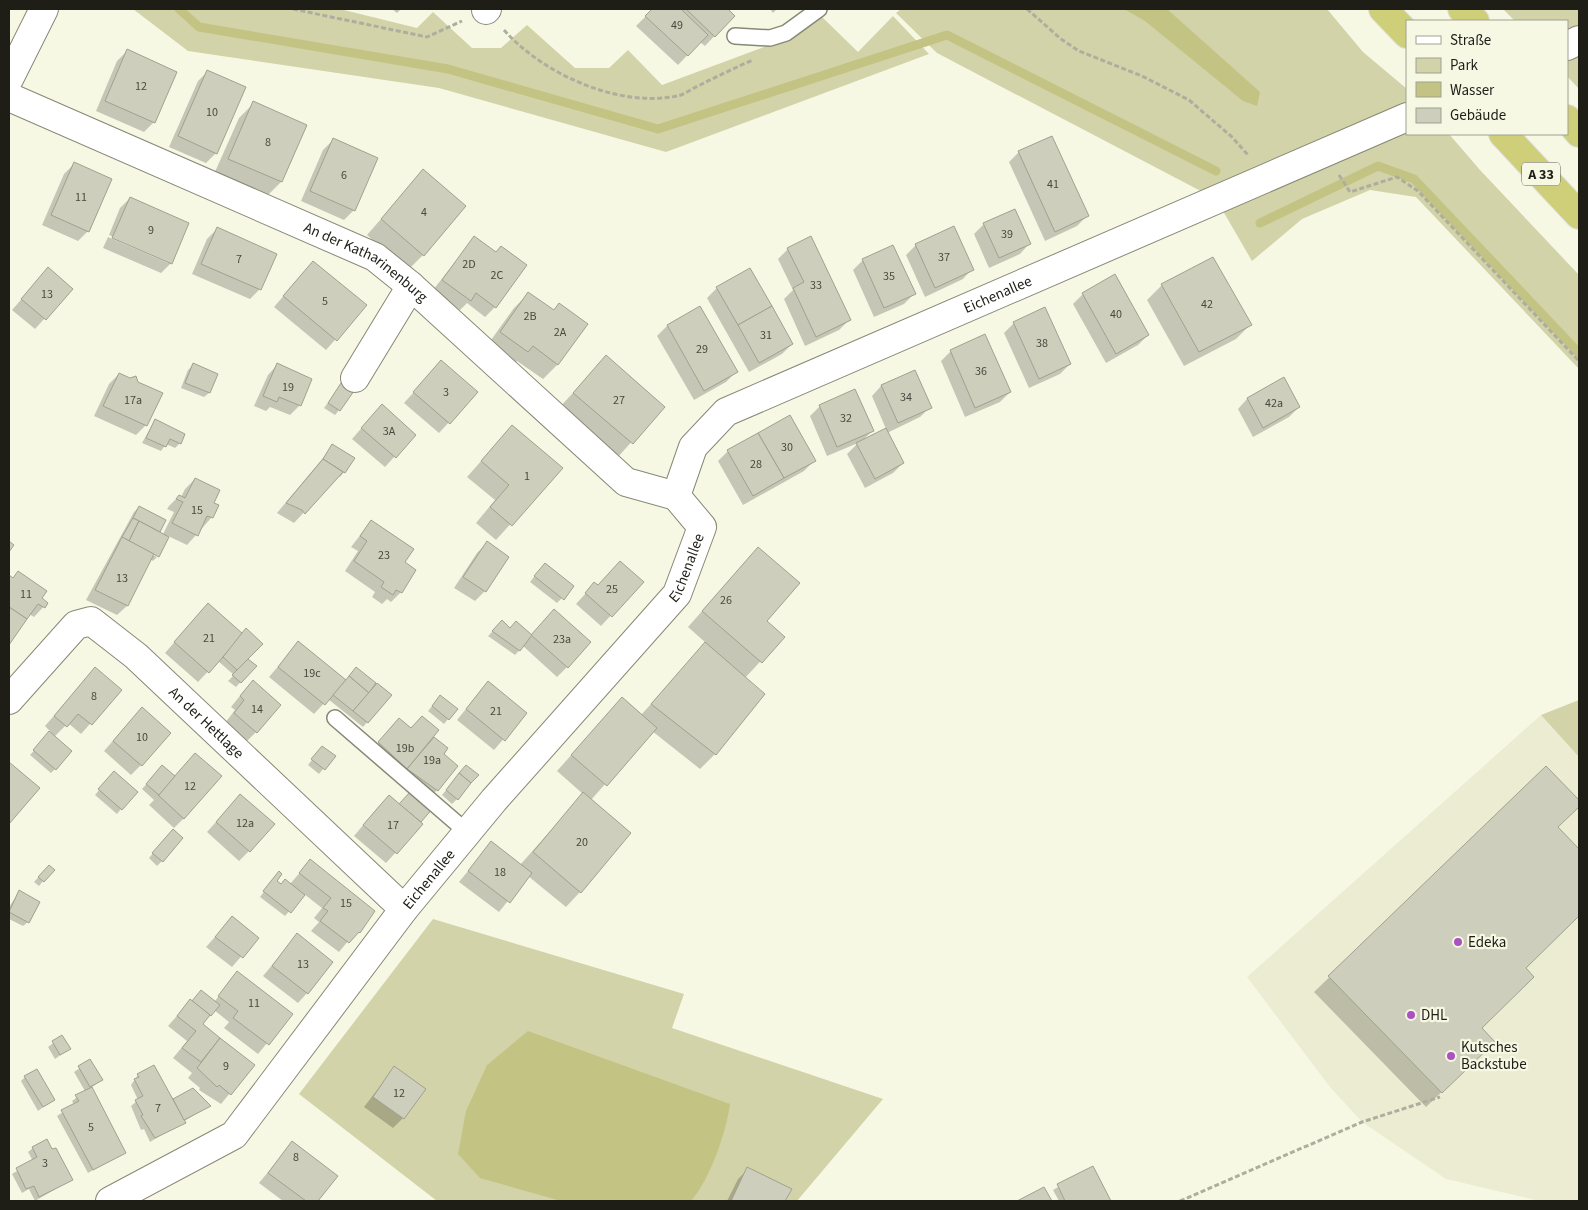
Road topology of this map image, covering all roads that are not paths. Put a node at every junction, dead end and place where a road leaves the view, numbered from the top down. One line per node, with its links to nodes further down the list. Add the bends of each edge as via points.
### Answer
1 (44, 9): 8 (street)
2 (819, 9): 7 (lane, via 786,33 770,38)
3 (1383, 9): 6 (highway)
4 (1462, 9): 5 (highway)
5 (1474, 20)
6 (1406, 33)
7 (735, 36)
8 (15, 50): 9 (street)
9 (9, 79)
10 (9, 97): 18 (street, An der Katharinenburg, via 375,257)
11 (1406, 117): 20 (street, Eichenallee, via 726,412 693,447)
12 (1568, 119): 14 (highway)
13 (1568, 119): 15 (highway)
14 (1579, 126)
15 (1579, 133)
16 (1504, 135): 17 (highway, A 33)
17 (1579, 215)
18 (411, 286): 19 (street); 20 (street, An der Katharinenburg, via 626,482)
19 (355, 378)
20 (676, 496): 23 (street, Eichenallee, via 702,527 676,594)
21 (9, 700): 24 (street, An der Hettlage, via 76,625 91,621 136,656)
22 (335, 718): 23 (lane)
23 (467, 832): 24 (street, Eichenallee)
24 (404, 909): 25 (street, Eichenallee, via 234,1134)
25 (110, 1201)

